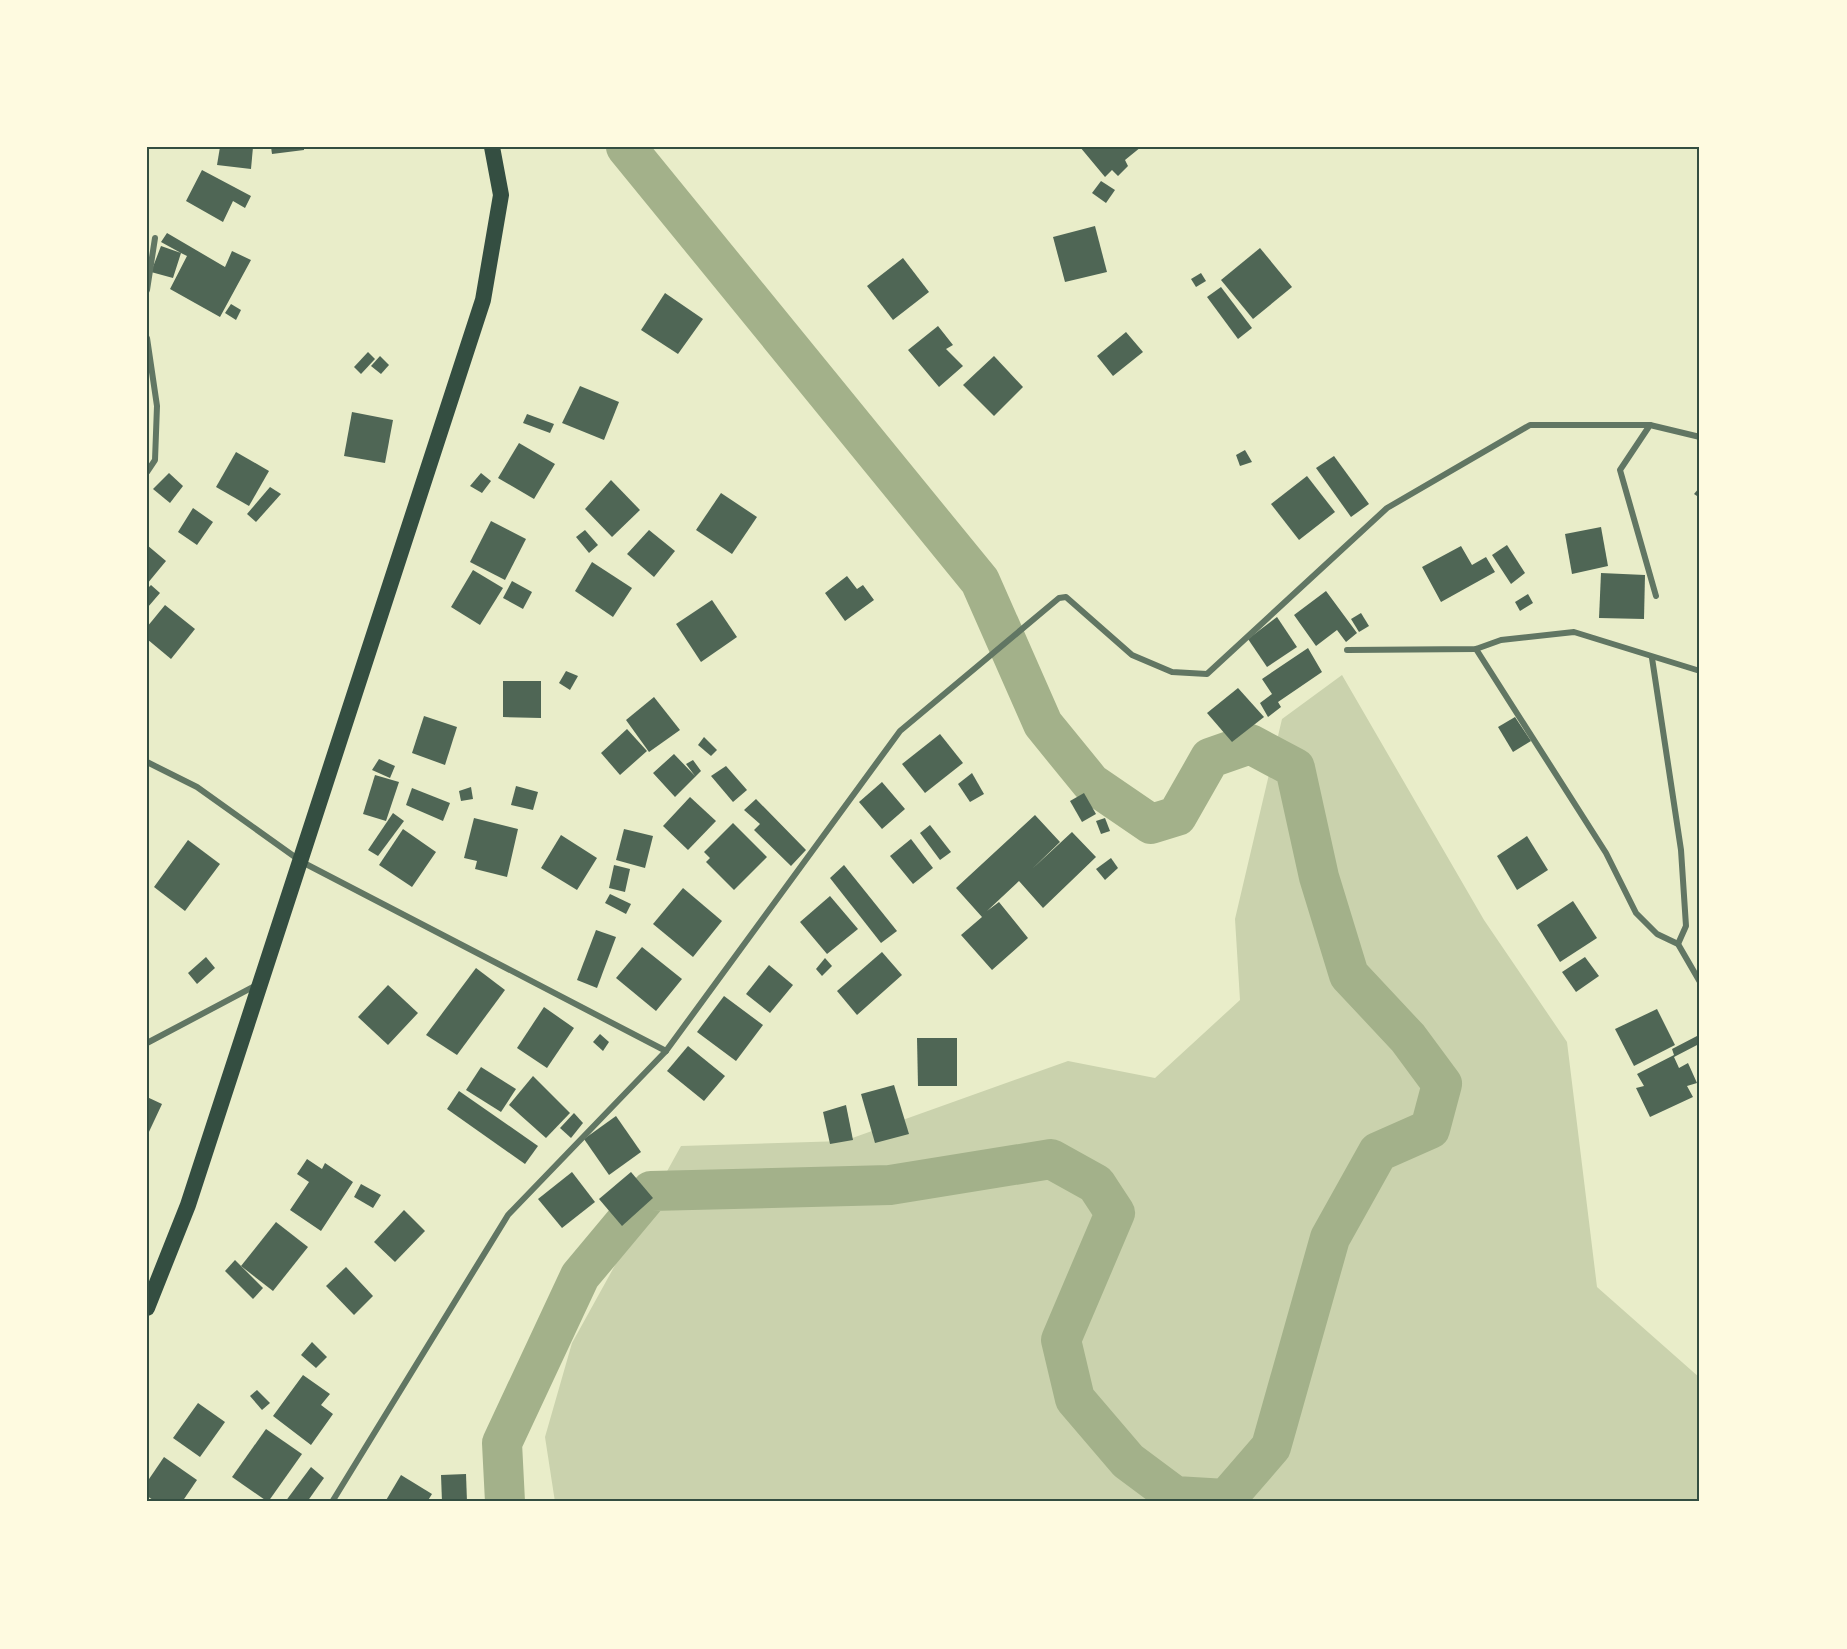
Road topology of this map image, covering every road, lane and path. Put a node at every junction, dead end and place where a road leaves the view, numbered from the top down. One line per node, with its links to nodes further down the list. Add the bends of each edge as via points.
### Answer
1 (492, 147): 14 (highway, via 501,195 483,300)
2 (155, 238): 3 (street)
3 (147, 290)
4 (147, 338): 7 (street, via 157,406 155,460)
5 (1650, 425): 6 (street); 8 (street, via 1620,470); 19 (street, via 1530,426 1387,508 1207,674 1172,672 1132,655 1066,597 1059,598 900,731)
6 (1700, 437)
7 (147, 472)
8 (1656, 596)
9 (1476, 649): 10 (street); 11 (street, via 1501,640 1574,632); 15 (street, via 1606,853 1636,913 1657,934)
10 (1347, 650)
11 (1652, 658): 12 (street); 15 (street, via 1681,850 1686,926)
12 (1700, 671)
13 (147, 762): 14 (street, via 197,787)
14 (302, 862): 16 (highway); 19 (street)
15 (1678, 944): 17 (street)
16 (262, 982): 18 (street); 20 (highway, via 188,1205)
17 (1700, 982)
18 (147, 1043)
19 (666, 1051): 21 (street, via 508,1215)
20 (147, 1308)
21 (332, 1502)

